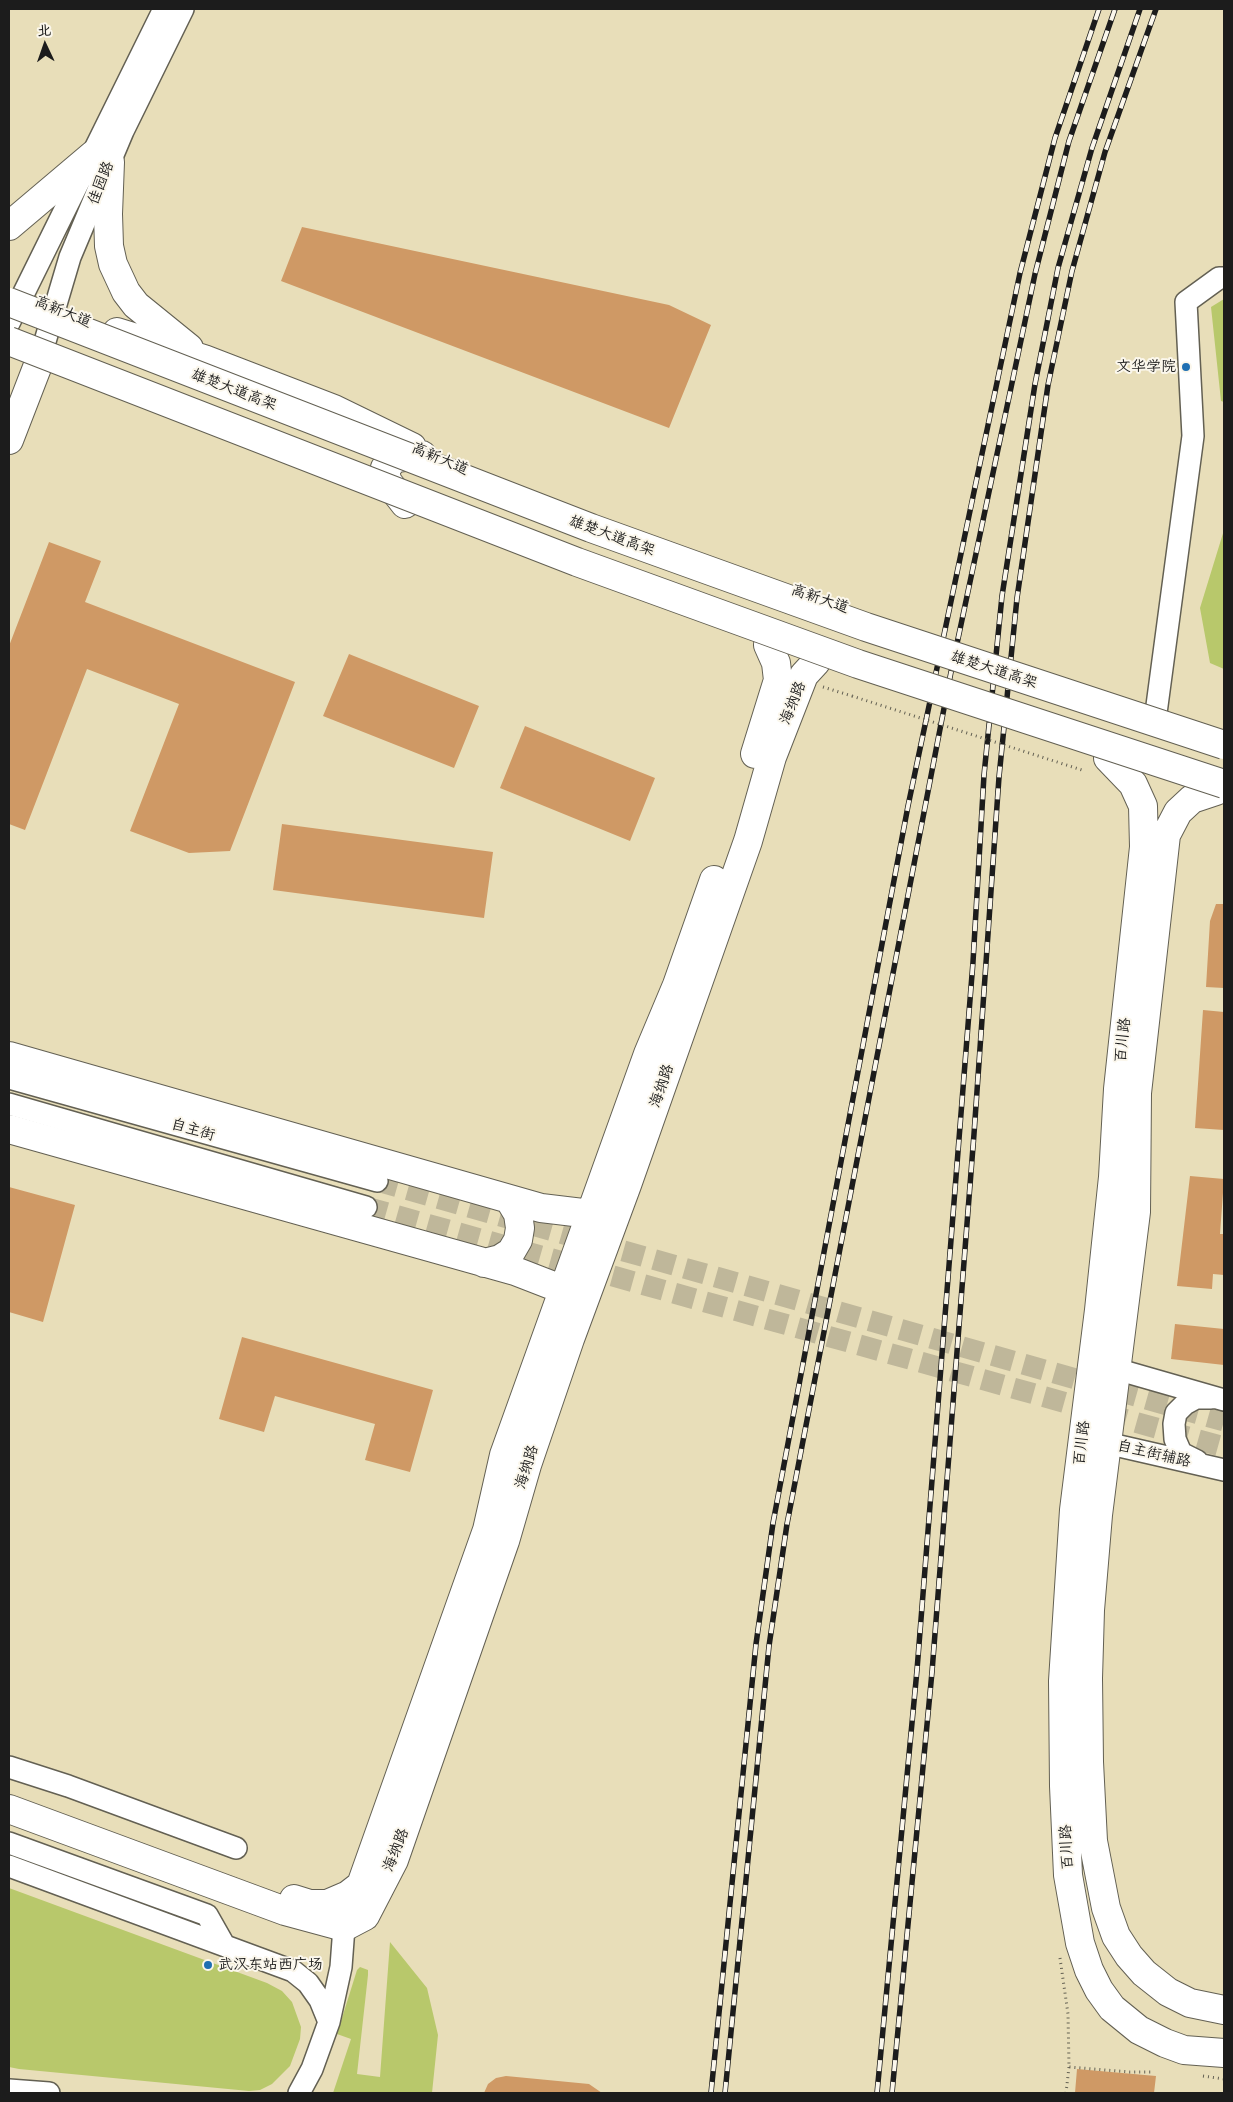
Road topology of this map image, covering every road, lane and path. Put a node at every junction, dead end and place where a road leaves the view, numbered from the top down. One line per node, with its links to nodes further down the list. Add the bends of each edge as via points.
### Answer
1 (164, 9): 3 (street, 佳园路)
2 (183, 9): 3 (street, 佳园路, via 123,131)
3 (101, 159): 4 (main road); 6 (street, 佳园路); 7 (street, 佳园路); 11 (main road, via 109,246 126,292 151,319)
4 (9, 226)
5 (1224, 278): 22 (street, via 1219,278 1186,302 1193,436)
6 (13, 296): 7 (main road, 高新大道); 8 (street, 佳园路); 24 (main road, 雄楚大道高架, bridge, via 590,528 866,627)
7 (55, 308): 11 (main road, 高新大道, via 106,329); 12 (street, 佳园路)
8 (9, 323)
9 (9, 341): 26 (main road, bridge, via 605,572)
10 (9, 353): 12 (main road)
11 (204, 359): 15 (main road, 高新大道, via 334,409)
12 (38, 364): 13 (main road); 14 (main road); 16 (main road)
13 (9, 401)
14 (9, 440)
15 (426, 454): 16 (main road, via 396,458 385,468 387,481); 17 (main road, 高新大道, via 592,519)
16 (409, 508): 18 (main road)
17 (875, 619)
18 (768, 646): 19 (main road); 33 (main road, 海纳路, via 776,662 778,680 734,823 677,985 648,1054)
19 (816, 673): 20 (main road); 20 (path); 33 (main road, 海纳路, via 804,675 772,757 748,841)
20 (855, 687): 25 (path, bridge)
21 (1106, 695): 22 (main road)
22 (1156, 713): 23 (main road)
23 (1224, 734)
24 (1224, 745)
25 (1094, 760): 26 (main road); 36 (main road, 百川路, via 1134,784 1142,806 1144,838 1118,1089)
26 (1222, 790): 36 (main road, 百川路, via 1192,799 1178,812 1166,835 1137,1093 1136,1212)
27 (10, 1073): 30 (street, 自主街); 31 (main road)
28 (9, 1104): 32 (street, 自主街)
29 (9, 1130): 34 (main road)
30 (377, 1181)
31 (509, 1199): 33 (main road, via 541,1208); 34 (main road, via 518,1214 518,1240 511,1252)
32 (366, 1207)
33 (603, 1217): 35 (main road, 海纳路)
34 (484, 1263): 35 (main road)
35 (575, 1292): 47 (main road, 海纳路, via 504,1455 487,1530 361,1885 348,1896); 48 (main road, 海纳路, via 505,1541 394,1860 365,1916)
36 (1104, 1366): 37 (street); 38 (main road, 百川路)
37 (1220, 1399): 39 (street, via 1196,1398 1176,1413 1175,1439 1181,1453)
38 (1095, 1440): 39 (street, 自主街辅路); 50 (main road, 百川路, via 1097,1524 1088,1678 1093,1841 1098,1873 1116,1936 1144,1973 1168,1992 1190,2003); 52 (main road, 百川路, via 1074,1510 1063,1681 1068,1875 1080,1943 1099,1990 1112,2008 1139,2030 1184,2050)
39 (1203, 1464): 40 (street, 自主街辅路)
40 (1224, 1470)
41 (9, 1767): 45 (street)
42 (9, 1793): 47 (main road, 海纳路, via 289,1898 310,1904)
43 (9, 1810): 48 (main road, via 285,1912)
44 (9, 1843): 49 (street, via 207,1915)
45 (236, 1848)
46 (9, 1866): 49 (street)
47 (327, 1904): 48 (street)
48 (344, 1927): 51 (street, via 341,1967)
49 (224, 1945): 51 (street, via 293,1971 308,1983 320,2000)
50 (1224, 2010)
51 (329, 2022): 58 (street, via 312,2069)
52 (1224, 2054)
53 (1069, 2067): 59 (path)
54 (1198, 2076): 55 (path)
55 (1224, 2079)
56 (9, 2090): 57 (street)
57 (49, 2093)
58 (299, 2093)
59 (1066, 2093)

